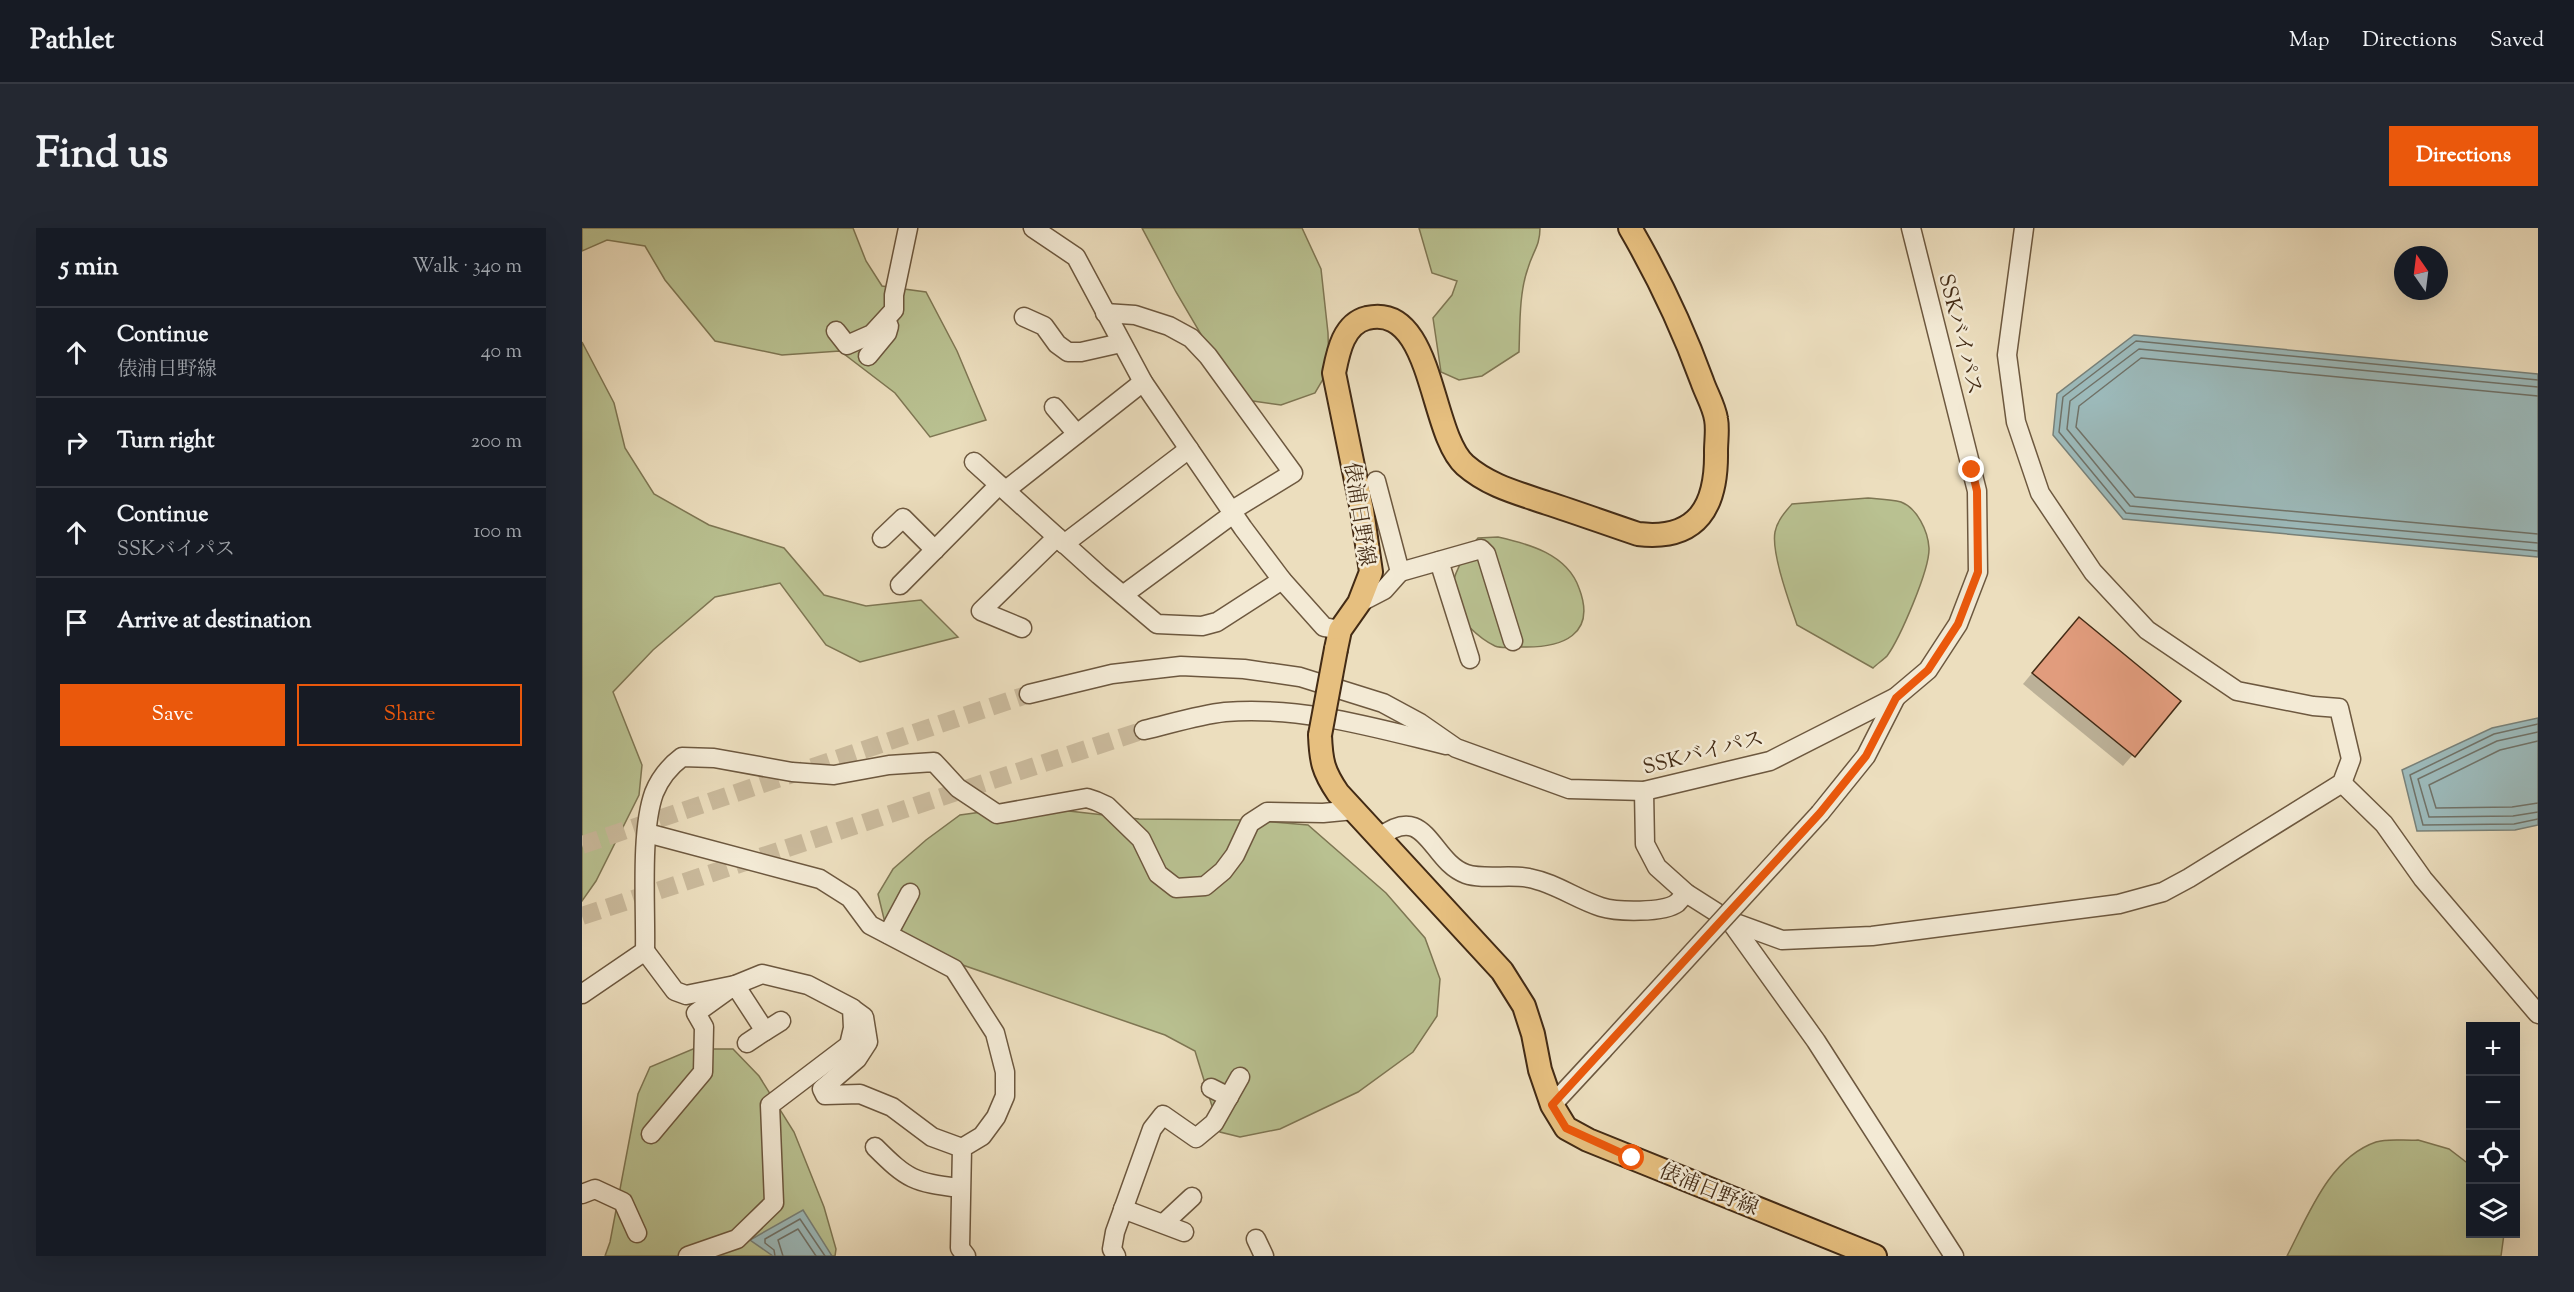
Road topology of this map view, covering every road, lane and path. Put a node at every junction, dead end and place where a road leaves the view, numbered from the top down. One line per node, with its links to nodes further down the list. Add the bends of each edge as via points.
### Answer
1 (908, 228): 6 (street)
2 (1033, 228): 7 (street, via 1076,257)
3 (1630, 228): 28 (main road, 俵浦日野線, via 1692,353 1716,419 1717,466 1711,496 1697,520 1679,532 1660,537 1638,534 1480,477 1462,463 1451,447 1410,334 1395,320 1375,316 1362,319 1346,333 1334,373 1371,572)
4 (1911, 228): 34 (street, SSKバイパス, via 1977,491 1978,572 1958,624 1928,670)
5 (2024, 228): 37 (street, via 2007,355 2016,422 2040,492 2093,572 2147,630 2237,690 2339,708 2351,759)
6 (894, 310): 9 (street, via 872,334 848,345); 11 (street, via 887,333)
7 (1105, 313): 10 (street); 19 (street, via 1135,315 1191,338 1293,473)
8 (1024, 317): 10 (street, via 1044,326 1068,352)
9 (836, 331)
10 (1121, 343): 12 (street)
11 (868, 356)
12 (1143, 382): 14 (street); 15 (street)
13 (1054, 407): 14 (street)
14 (1077, 434): 18 (street)
15 (1189, 449): 19 (street); 21 (street)
16 (974, 462): 18 (street)
17 (1376, 481): 24 (street)
18 (1002, 488): 21 (street); 22 (street)
19 (1232, 512): 25 (street); 27 (street)
20 (882, 538): 22 (street, via 903,518)
21 (1060, 540): 27 (street); 29 (street, via 981,611)
22 (935, 550): 26 (street)
23 (1439, 561): 24 (street); 31 (street, via 1481,549 1486,554); 32 (street)
24 (1400, 572): 28 (street, via 1384,590)
25 (1282, 580): 27 (street, via 1217,622 1202,626 1156,624); 30 (street)
26 (900, 585)
27 (1123, 595)
28 (1359, 603): 30 (main road, 俵浦日野線)
29 (1022, 628)
30 (1338, 639): 39 (main road, 俵浦日野線, bridge, via 1320,735 1321,763 1326,776)
31 (1513, 641)
32 (1470, 659)
33 (1029, 694): 36 (street, SSKバイパス, via 1112,674 1181,666 1244,669 1300,677 1383,703)
34 (1896, 698): 38 (street, SSKバイパス, via 1770,762); 57 (street, bridge, via 1866,756 1820,813)
35 (1144, 730): 36 (street, via 1223,712 1278,711 1358,723)
36 (1456, 748): 38 (street, SSKバイパス, via 1569,789)
37 (2342, 783): 44 (street, via 2172,887 2119,904 1849,938 1782,940); 50 (street, via 2384,824 2423,879)
38 (1644, 791): 42 (street, via 1645,844 1657,867)
39 (1354, 810): 40 (street, via 1267,812 1250,823 1235,855 1205,886 1176,888 1158,874 1141,838 1107,806 1087,798 997,814 958,788 934,762 834,775 682,757 668,768 654,793); 41 (main road, 俵浦日野線)
40 (647, 833): 45 (street, via 820,879 850,898 870,925); 46 (street)
41 (1380, 837): 42 (street, via 1394,826 1409,825 1425,833 1447,863 1467,875 1529,878 1602,908 1641,911 1676,904); 57 (main road, 俵浦日野線, via 1502,971 1524,1006)
42 (1686, 892): 44 (street)
43 (910, 893): 45 (street)
44 (1730, 921): 74 (street, via 1816,1041)
45 (888, 934): 60 (street, via 954,969 995,1033 1005,1072 1005,1096 982,1136)
46 (645, 951): 47 (street, via 675,991 686,995); 48 (street)
47 (735, 985): 49 (street, via 762,974 808,985); 52 (street); 58 (street, via 696,1013 704,1027 703,1072)
48 (582, 994)
49 (852, 1008): 60 (street, via 864,1017 868,1042 857,1059 822,1089 825,1095 860,1094 892,1107 932,1137); 69 (street, via 849,1045 770,1105 774,1203 737,1239)
50 (2538, 1014)
51 (782, 1022): 52 (street)
52 (765, 1031): 53 (street)
53 (747, 1043)
54 (1240, 1077): 56 (street)
55 (1211, 1088): 56 (street)
56 (1229, 1097): 64 (street, via 1214,1123 1196,1138 1163,1115 1152,1129)
57 (1552, 1105): 73 (main road, 俵浦日野線, via 1566,1128 1588,1140)
58 (651, 1134)
59 (875, 1147): 61 (street, via 913,1180)
60 (962, 1148): 61 (street)
61 (960, 1188): 70 (street, via 960,1248)
62 (582, 1194): 67 (street, via 595,1189 623,1202)
63 (1192, 1197): 65 (street)
64 (1123, 1209): 65 (street); 71 (street, via 1112,1249)
65 (1164, 1223): 66 (street)
66 (1184, 1232)
67 (638, 1233)
68 (1256, 1239): 72 (street)
69 (688, 1256)
70 (966, 1256)
71 (1116, 1256)
72 (1264, 1256)
73 (1875, 1256)
74 (1954, 1256)

